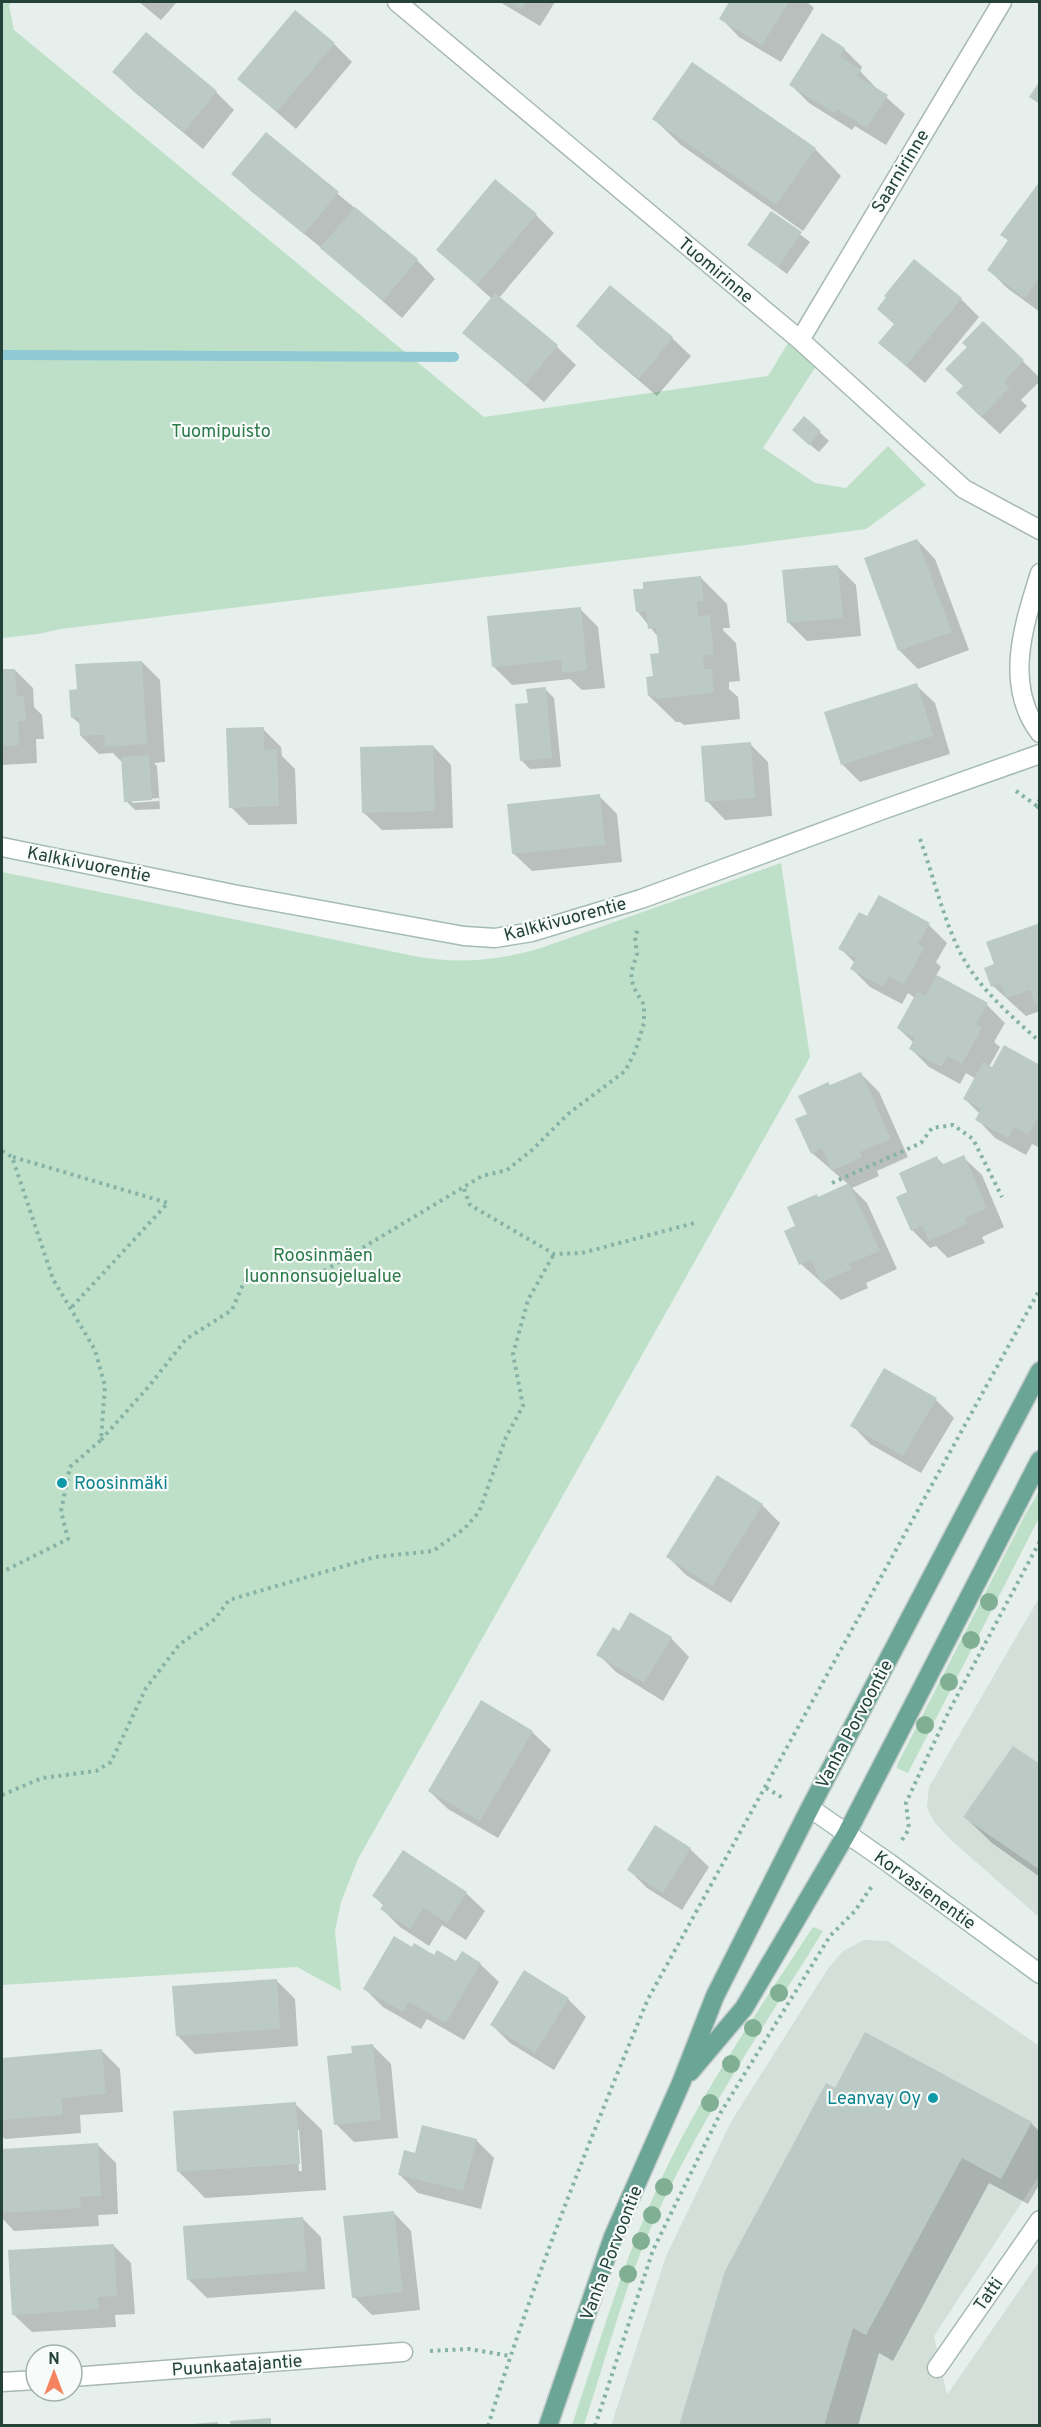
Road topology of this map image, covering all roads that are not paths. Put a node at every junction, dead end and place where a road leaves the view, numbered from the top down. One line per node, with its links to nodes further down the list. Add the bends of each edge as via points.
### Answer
1 (397, 2): 3 (street, Tuomirinne)
2 (1002, 2): 3 (street, Saarnirinne)
3 (800, 340): 4 (street, Tuomirinne, via 964,489)
4 (1040, 530)
5 (1040, 573): 6 (street, via 1028,611 1018,670 1026,705)
6 (1040, 733)
7 (1040, 754): 8 (street, Kalkkivuorentie, via 641,899 532,932 495,938 464,936 238,895)
8 (2, 847)
9 (1040, 1371): 11 (main road, Vanha Porvoontie)
10 (1040, 1460): 12 (main road, Vanha Porvoontie)
11 (810, 1808): 12 (street, Korvasienentie); 14 (main road, Vanha Porvoontie, via 715,1996)
12 (847, 1833): 13 (street, Korvasienentie); 14 (main road, Vanha Porvoontie, via 744,2008)
13 (1040, 1974)
14 (681, 2083): 21 (main road, Vanha Porvoontie, via 613,2237)
15 (1040, 2220): 17 (street, Tatti)
16 (403, 2352): 18 (street, Puunkaatajantie)
17 (937, 2368)
18 (84, 2376)
19 (24, 2381): 20 (street)
20 (2, 2382)
21 (548, 2426)

